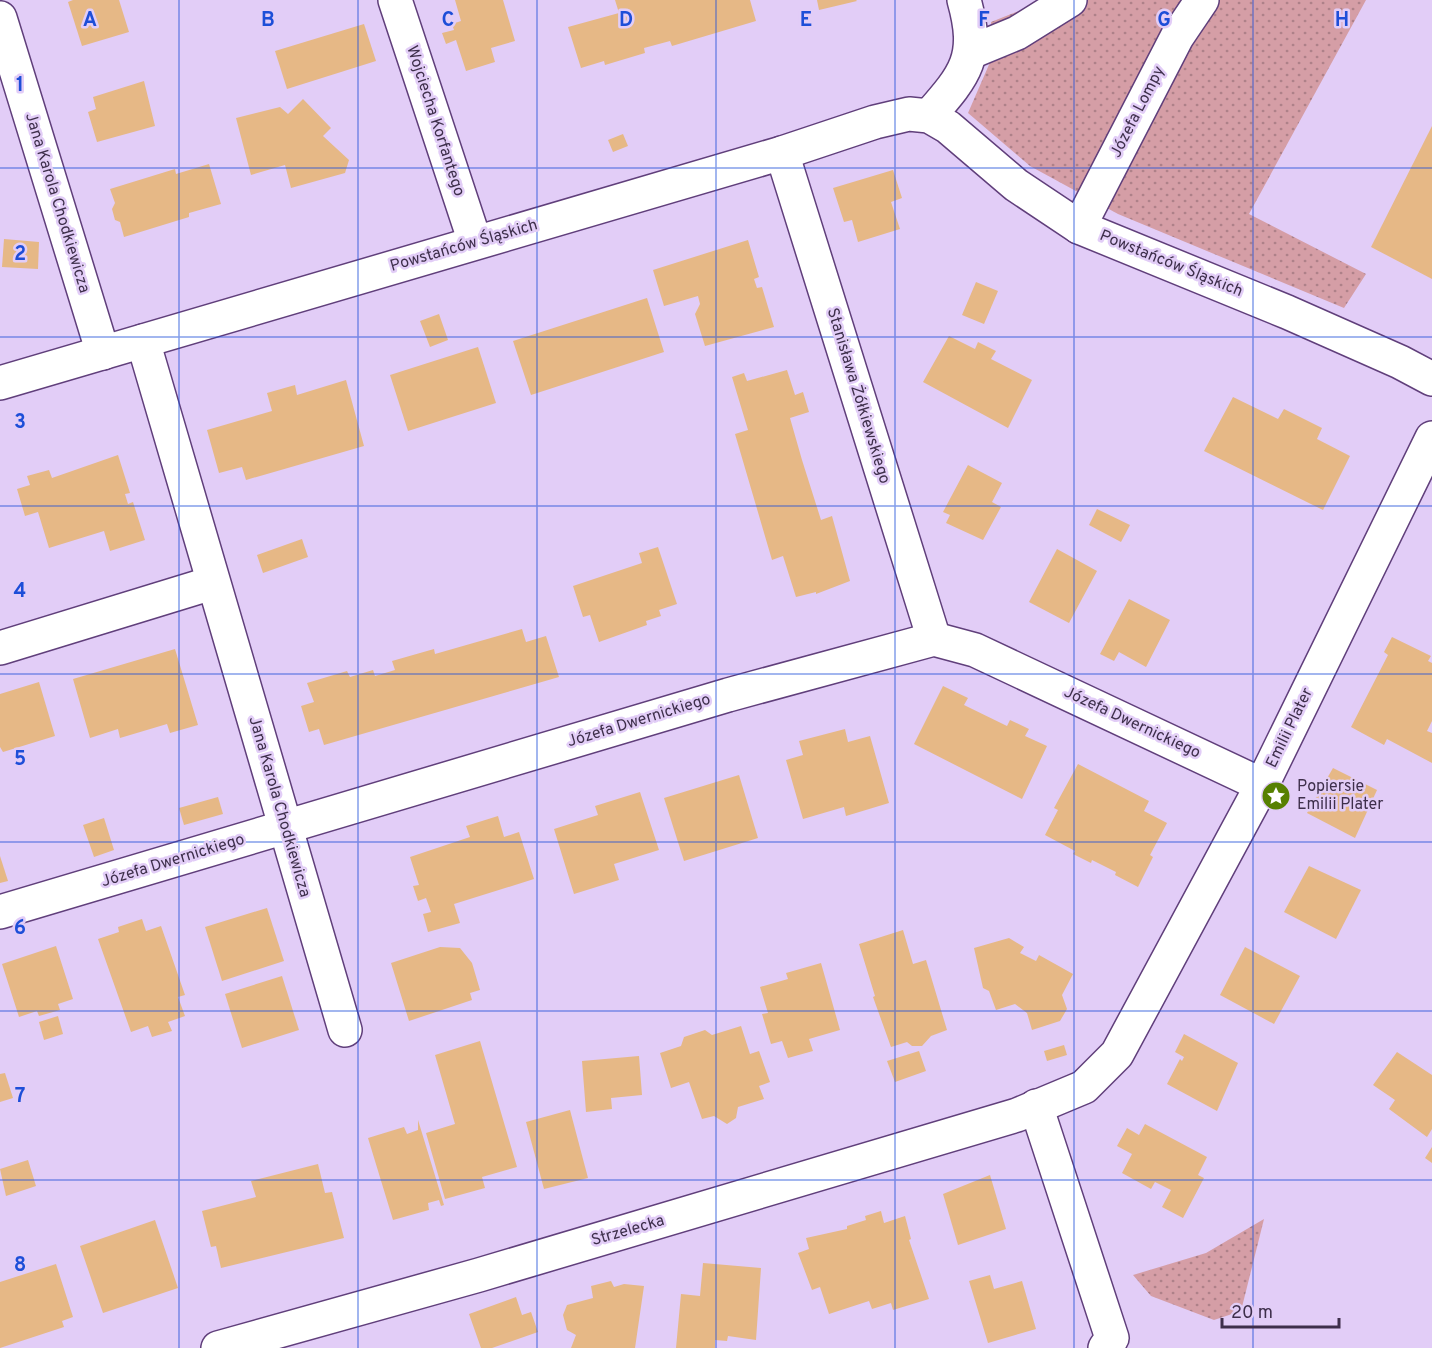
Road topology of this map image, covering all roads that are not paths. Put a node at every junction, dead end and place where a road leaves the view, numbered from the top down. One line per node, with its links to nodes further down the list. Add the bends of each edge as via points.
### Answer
1 (395, 0): 10 (street, Wojciecha Korfantego)
2 (964, 0): 6 (street, via 971,26)
3 (1070, 0): 6 (street, via 1017,33)
4 (1202, 0): 9 (street, Józefa Lompy, via 1177,37)
5 (0, 18): 12 (street, Jana Karola Chodkiewicza)
6 (971, 52): 7 (street, via 955,87)
7 (929, 117): 8 (street, Powstańców Śląskich, via 909,114 875,122); 9 (street, Powstańców Śląskich, via 948,127 1016,184)
8 (782, 153): 10 (street, Powstańców Śląskich); 17 (street, Stanisława Żółkiewskiego)
9 (1079, 226): 13 (street, Powstańców Śląskich, via 1287,312)
10 (475, 242): 11 (street, Powstańców Śląskich)
11 (143, 341): 12 (street, Powstańców Śląskich); 16 (street, Jana Karola Chodkiewicza)
12 (103, 353): 14 (street, Powstańców Śląskich)
13 (1432, 379)
14 (0, 383)
15 (1432, 438): 19 (street, Emilii Plater)
16 (212, 583): 18 (street); 20 (street, Jana Karola Chodkiewicza)
17 (934, 639): 19 (street, Józefa Dwernickiego, via 975,650); 20 (street, Józefa Dwernickiego, via 728,694)
18 (0, 648)
19 (1262, 784): 23 (street, Emilii Plater, via 1117,1054 1084,1087)
20 (285, 827): 21 (street, Józefa Dwernickiego); 22 (street, Jana Karola Chodkiewicza)
21 (0, 912)
22 (345, 1030)
23 (1036, 1106): 24 (street); 25 (street, Strzelecka, via 763,1192)
24 (1109, 1343)
25 (218, 1348)

